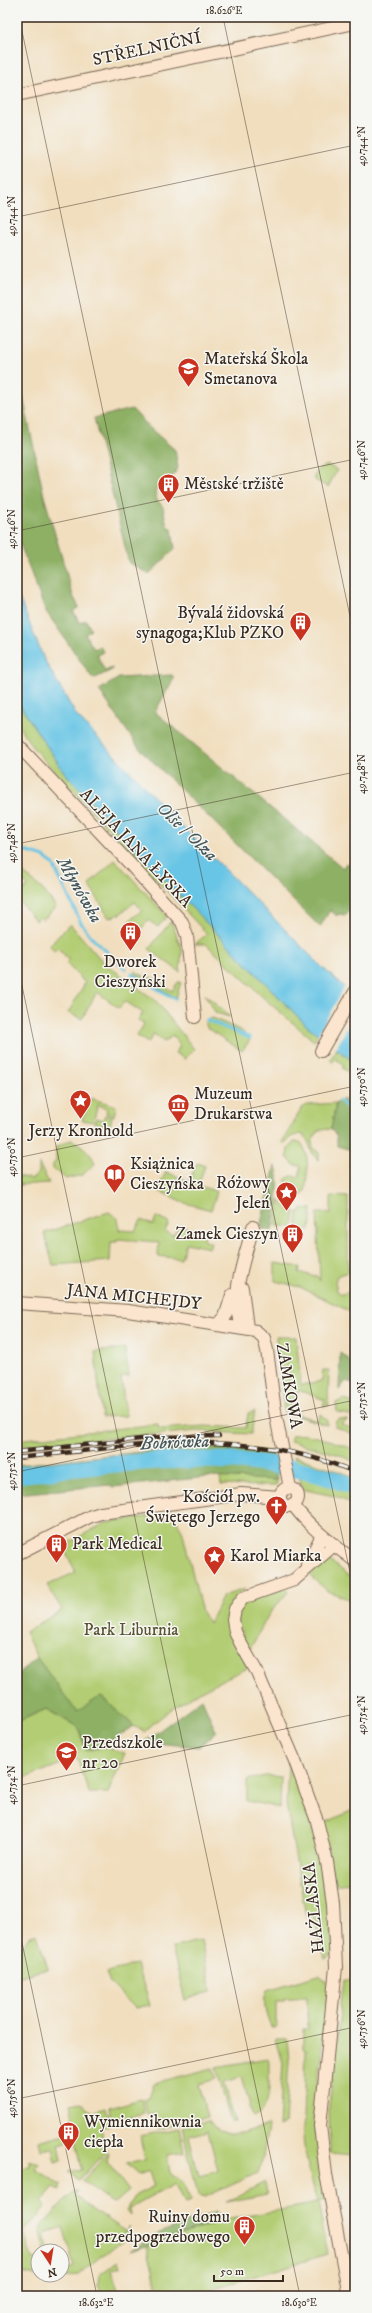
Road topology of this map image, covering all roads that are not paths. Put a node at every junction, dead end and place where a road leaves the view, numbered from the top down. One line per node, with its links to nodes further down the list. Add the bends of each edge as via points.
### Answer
1 (355, 24): 2 (street, STŘELNIČNÍ)
2 (17, 95)
3 (17, 744): 5 (street, ALEJA JANA ŁYSKA, via 182,922 187,936)
4 (355, 992): 6 (street)
5 (195, 1017)
6 (321, 1051)
7 (253, 1227): 8 (street)
8 (238, 1279): 10 (street, via 226,1317); 11 (street)
9 (17, 1303): 10 (street, JANA MICHEJDY, via 128,1311)
10 (219, 1324): 11 (street, JANA MICHEJDY)
11 (244, 1328): 12 (street, ZAMKOWA, via 261,1334 266,1343 275,1411)
12 (290, 1488): 13 (street, via 281,1491); 14 (street, via 298,1496)
13 (279, 1497): 14 (street, via 282,1504); 17 (street, via 241,1494 101,1514)
14 (293, 1505): 15 (street)
15 (322, 1535): 16 (street); 19 (street)
16 (334, 1545): 18 (street); 19 (street, HAŻLASKA)
17 (17, 1554)
18 (355, 1561)
19 (302, 1573): 20 (street, HAŻLASKA, via 294,1580 243,1598 235,1609 233,1619 241,1644 295,1761 317,1821 327,1862 333,1903 336,1967 320,2126 326,2174)
20 (349, 2296)

